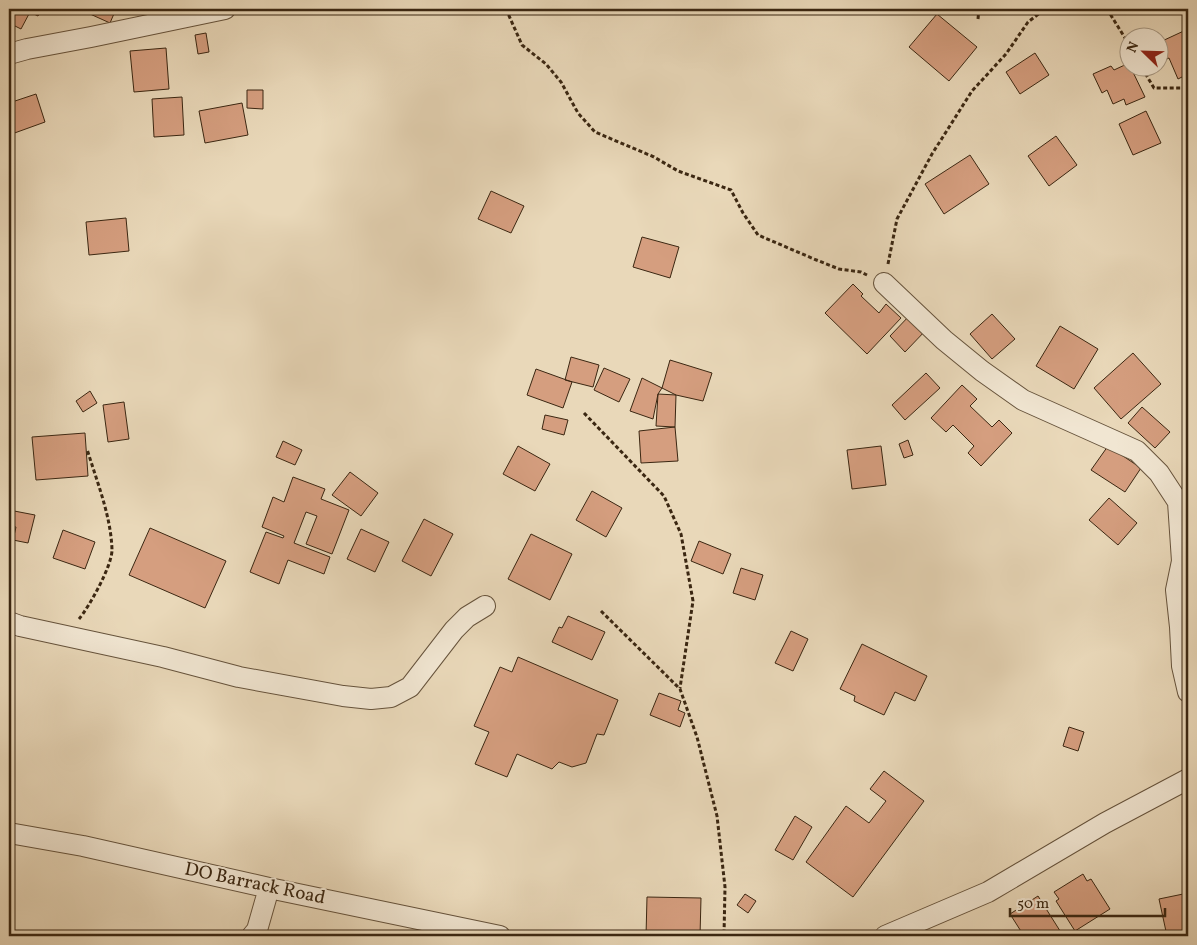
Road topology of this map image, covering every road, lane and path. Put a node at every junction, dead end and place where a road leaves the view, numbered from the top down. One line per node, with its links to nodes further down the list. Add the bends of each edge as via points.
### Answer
1 (225, 9): 8 (street)
2 (506, 9): 11 (path, via 522,45 546,64 561,82 578,113 595,132 678,171 732,190 758,235 814,260 861,272)
3 (979, 9): 6 (path)
4 (1045, 9): 11 (path, via 1028,22 1006,54 972,91 928,161 896,219)
5 (1107, 9): 7 (path)
6 (978, 19)
7 (1120, 30)
8 (9, 54)
9 (1148, 78): 10 (path, via 1154,88)
10 (1188, 88)
11 (884, 283): 19 (street, via 944,340 1023,400 1137,451 1159,473 1178,502 1182,561 1176,590 1182,666)
12 (584, 413): 18 (path, via 664,496 681,534 693,601)
13 (87, 449): 17 (path, via 107,515 112,552 88,609)
14 (485, 606): 17 (street, via 454,630 410,687 391,697 372,699 239,677)
15 (601, 611): 18 (path)
16 (9, 622): 17 (street)
17 (66, 635)
18 (680, 688): 25 (path, via 717,816 724,887)
19 (1188, 692)
20 (1188, 779): 26 (street, via 988,892)
21 (9, 833): 22 (street, DO Barrack Road, via 83,846)
22 (269, 888): 23 (street, via 257,930); 24 (street, DO Barrack Road)
23 (252, 936)
24 (500, 936)
25 (724, 936)
26 (885, 936)

